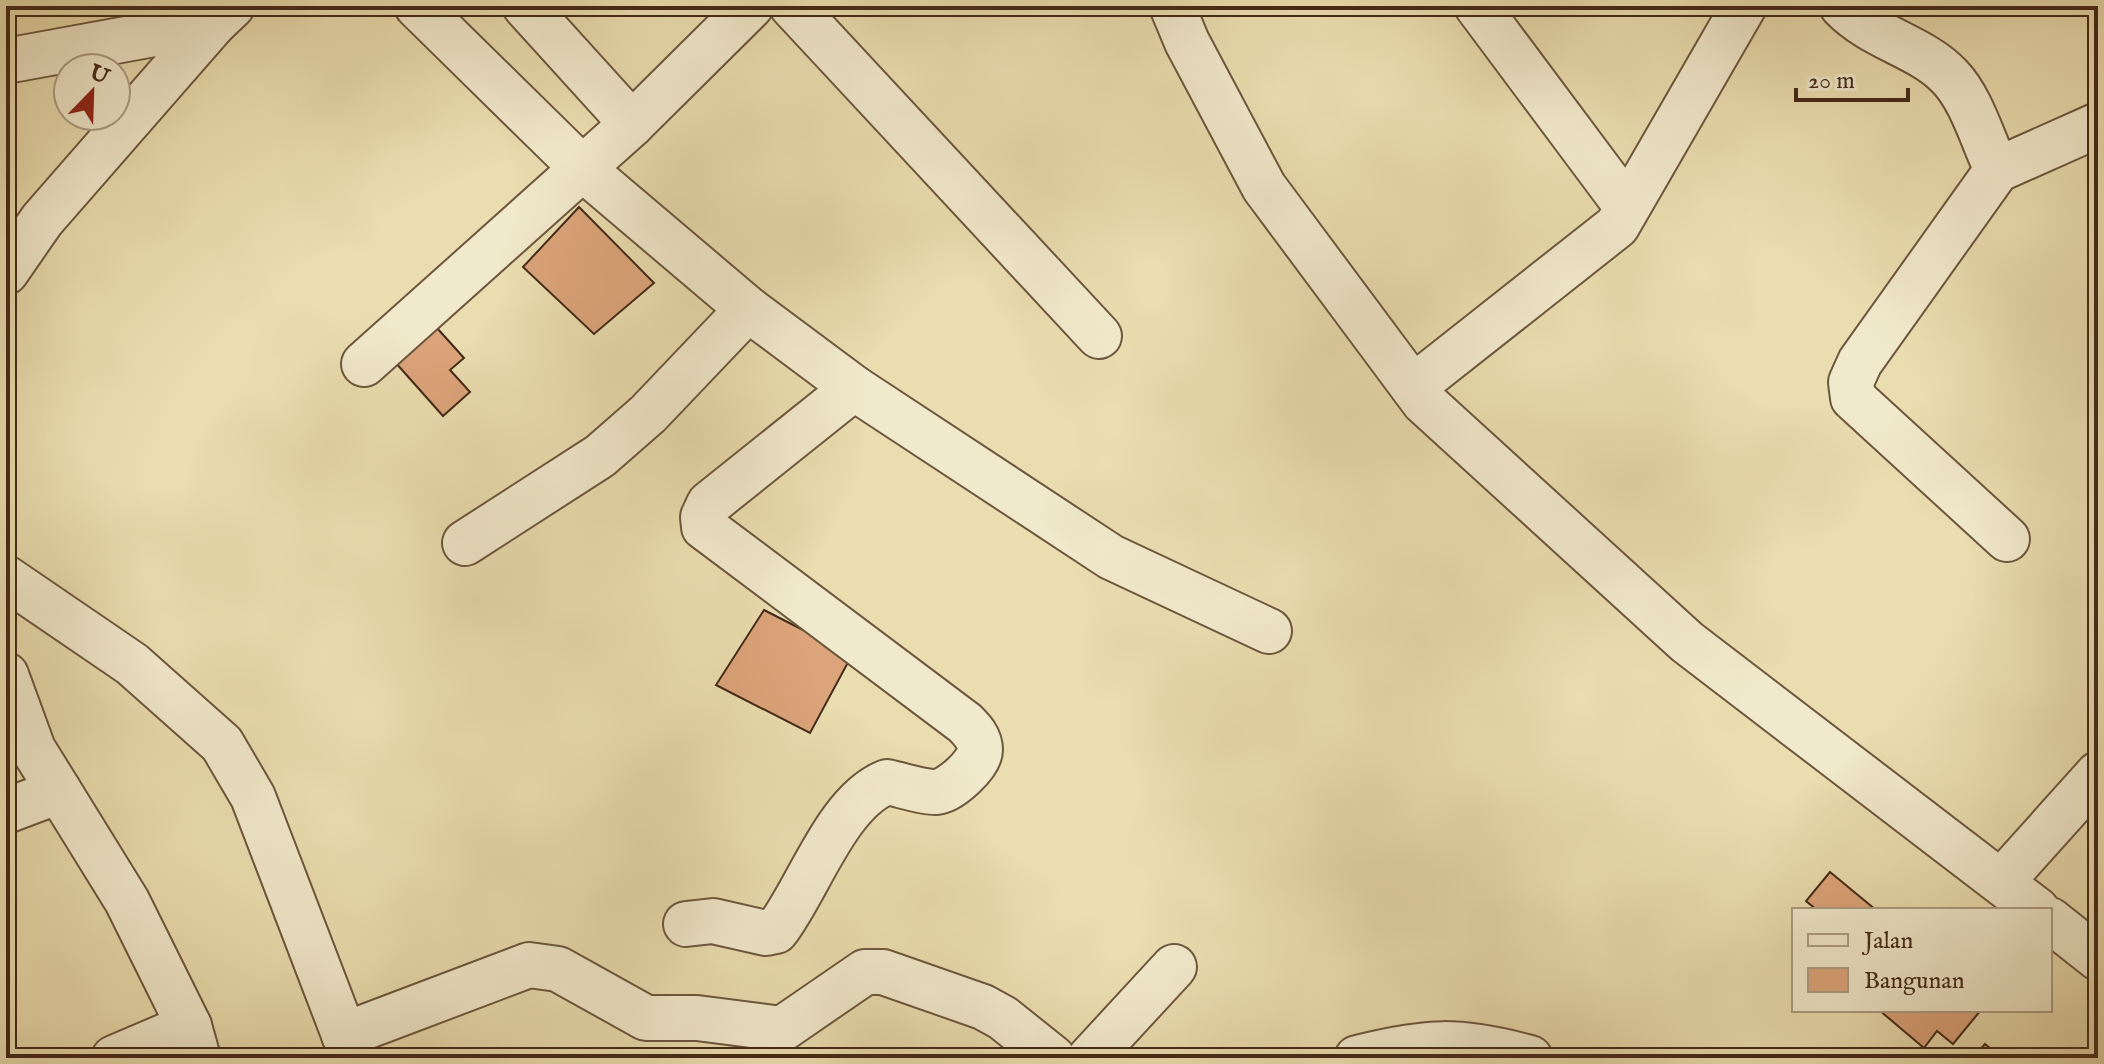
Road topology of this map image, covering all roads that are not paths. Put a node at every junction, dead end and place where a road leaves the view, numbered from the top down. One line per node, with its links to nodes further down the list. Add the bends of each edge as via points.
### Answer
1 (417, 6): 13 (street)
2 (525, 6): 11 (street)
3 (751, 6): 11 (street)
4 (792, 6): 18 (street)
5 (1172, 6): 20 (street, via 1264,187)
6 (1477, 6): 15 (street)
7 (1744, 6): 15 (street)
8 (1842, 6): 14 (street, via 1876,34 1950,77)
9 (223, 14): 10 (street); 16 (street, via 42,220)
10 (6, 61)
11 (632, 124): 13 (street)
12 (2098, 125): 14 (street)
13 (583, 169): 17 (street); 19 (street)
14 (1997, 170): 22 (street, via 1851,382 1853,398)
15 (1627, 207): 20 (street, via 1617,226)
16 (6, 272)
17 (748, 309): 21 (street); 23 (street, via 648,414 600,456)
18 (1099, 336)
19 (364, 364)
20 (1413, 387): 30 (street, via 1687,642)
21 (854, 388): 25 (street, via 1111,557); 33 (street, via 709,504 704,527 965,723 977,735 978,759 943,791 887,782 865,795 811,866 776,931 713,921)
22 (2007, 539)
23 (465, 543)
24 (6, 578): 37 (street, via 132,664 222,744 253,797)
25 (1269, 631)
26 (6, 675): 28 (street, via 33,749)
27 (2098, 774): 30 (street)
28 (59, 791): 29 (street); 36 (street, via 127,901)
29 (6, 811)
30 (2002, 881): 31 (street)
31 (2035, 908)
32 (2052, 922): 34 (street)
33 (686, 924)
34 (2098, 958)
35 (1174, 967): 40 (street)
36 (193, 1042): 38 (street)
37 (348, 1046): 39 (street, via 529,965 558,969 646,1018 697,1018 782,1029 858,976 883,972 983,1007)
38 (114, 1058)
39 (1053, 1058)
40 (1090, 1058)
41 (1357, 1058): 42 (street, via 1443,1041)
42 (1530, 1058)

